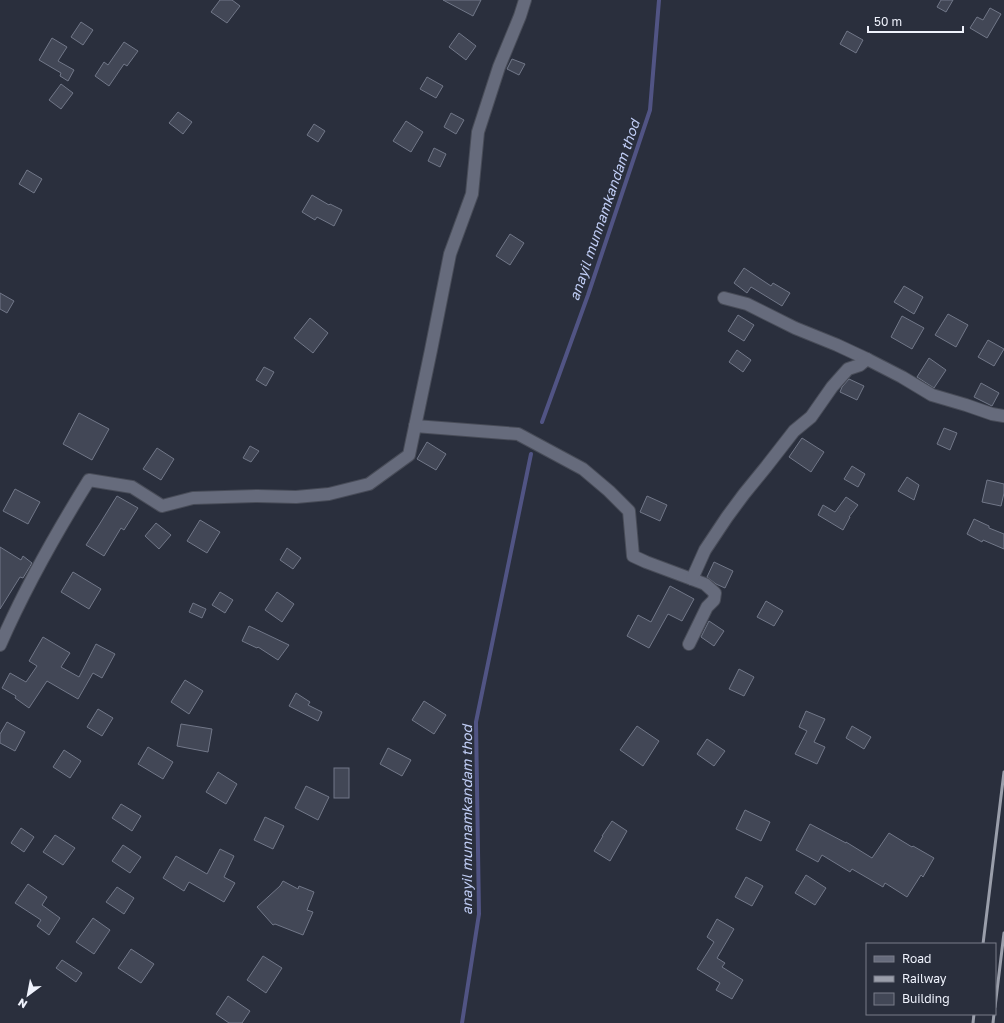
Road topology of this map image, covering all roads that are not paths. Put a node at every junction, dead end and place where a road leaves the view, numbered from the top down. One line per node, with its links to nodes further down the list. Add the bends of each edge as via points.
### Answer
1 (525, 0): 5 (street, via 499,67 478,132 472,194 450,254)
2 (724, 298): 3 (street, via 747,304)
3 (867, 359): 4 (street, via 932,395); 6 (street, via 860,366 848,369 832,386 811,417 794,431 727,517 705,550)
4 (1004, 416)
5 (415, 426): 6 (street, via 518,434 583,469 629,511 633,556); 8 (street, via 409,455 369,484 329,494 296,497 193,498 162,506 132,487 89,480 43,557)
6 (692, 579): 7 (street, via 705,584 715,593 714,600)
7 (689, 644)
8 (0, 645)

